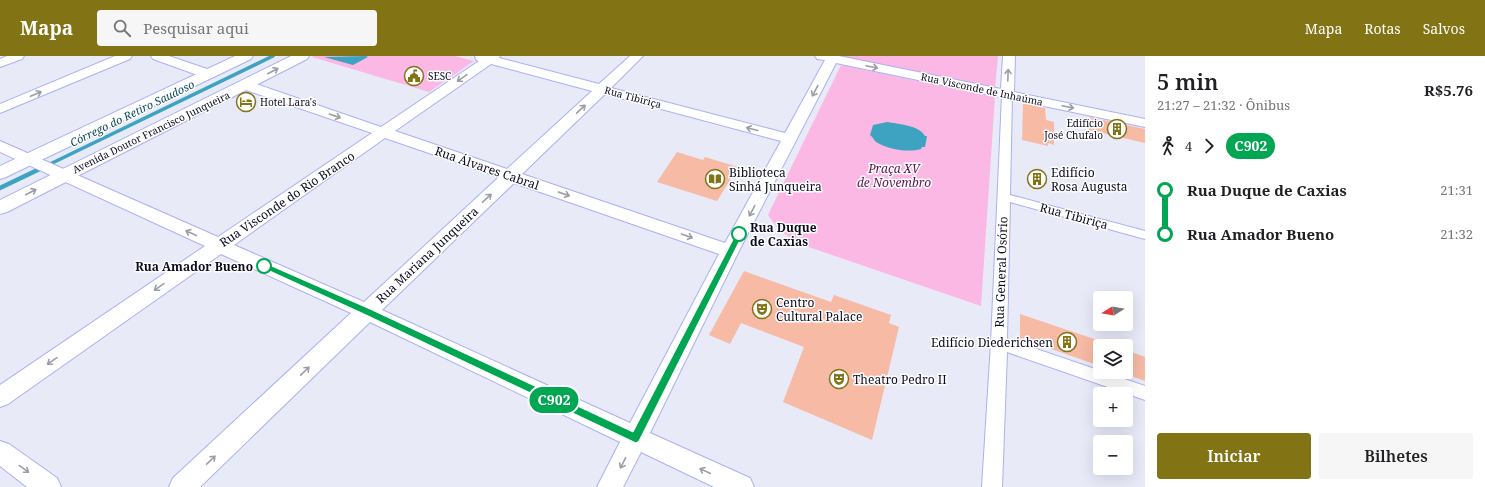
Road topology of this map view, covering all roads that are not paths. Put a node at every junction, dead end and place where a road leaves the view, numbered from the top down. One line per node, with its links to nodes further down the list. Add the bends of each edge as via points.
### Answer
1 (126, 56): 15 (street, one-way to 1)
2 (157, 56): 11 (street)
3 (246, 56): 11 (main road)
4 (302, 56): 12 (main road, Avenida Doutor Francisco Junqueira, one-way to 4)
5 (637, 56): 13 (street, Rua Mariana Junqueira)
6 (1009, 56): 14 (street, Rua General Osório, one-way to 6)
7 (13, 57): 10 (street)
8 (486, 57): 13 (street, Rua Tibiriça); 17 (street, Rua Visconde do Rio Branco, one-way to 17)
9 (828, 57): 14 (street, Rua Visconde de Inhaúma, one-way to 14); 18 (street, one-way to 18)
10 (0, 63)
11 (208, 74): 20 (main road)
12 (245, 85): 17 (street, Rua Álvares Cabral, one-way to 17); 22 (main road, Avenida Doutor Francisco Junqueira)
13 (602, 89): 18 (street, Rua Tibiriça, one-way to 13); 23 (street, Rua Mariana Junqueira, one-way to 13)
14 (1007, 95): 16 (street, Rua Visconde de Inhaúma, one-way to 16); 24 (street, Rua General Osório)
15 (0, 109)
16 (1145, 123)
17 (384, 133): 23 (street, Rua Álvares Cabral); 27 (street, Rua Visconde do Rio Branco)
18 (790, 139): 28 (street, one-way to 28)
19 (0, 146): 20 (street)
20 (31, 161): 21 (main road); 22 (street)
21 (0, 173)
22 (58, 173): 25 (main road, Avenida Doutor Francisco Junqueira, one-way to 22); 27 (street, one-way to 22)
23 (511, 176): 28 (street, Rua Álvares Cabral, one-way to 28); 29 (street, Rua Mariana Junqueira, one-way to 23)
24 (1004, 197): 26 (street, Rua Tibiriça); 30 (street, Rua General Osório)
25 (0, 208)
26 (1145, 235)
27 (219, 245): 29 (street); 32 (street, Rua Visconde do Rio Branco, one-way to 32)
28 (730, 251): 33 (street)
29 (367, 312): 33 (street); 36 (street, Rua Mariana Junqueira, one-way to 29)
30 (999, 343): 31 (street); 39 (street, Rua General Osório)
31 (1145, 393)
32 (0, 397)
33 (636, 438): 37 (street, one-way to 37); 38 (street, one-way to 33)
34 (0, 452): 35 (street, one-way to 35)
35 (48, 487)
36 (182, 487)
37 (610, 487)
38 (740, 487)
39 (992, 487)

